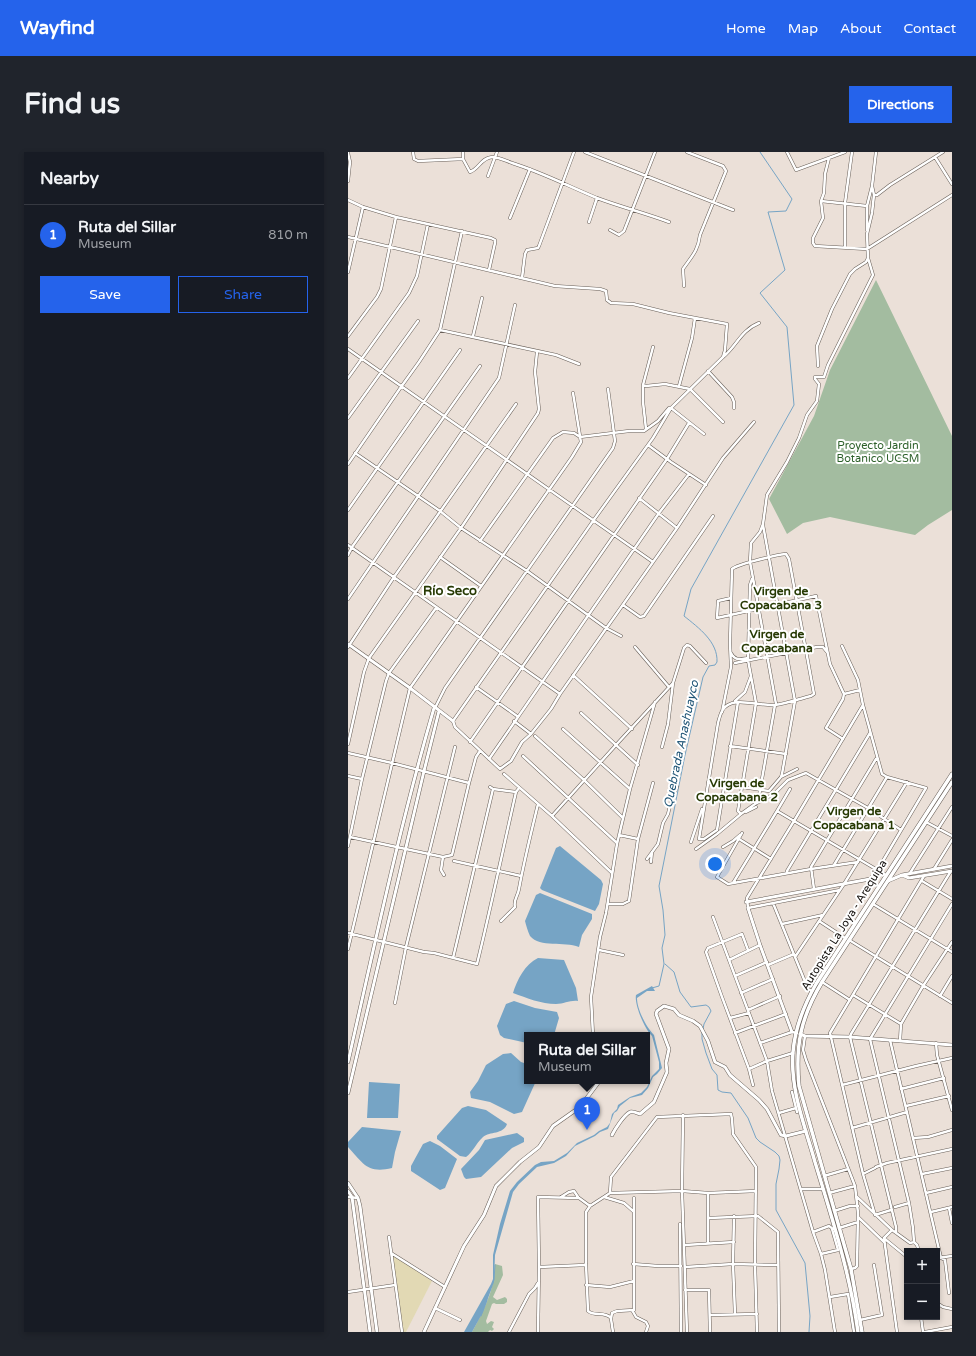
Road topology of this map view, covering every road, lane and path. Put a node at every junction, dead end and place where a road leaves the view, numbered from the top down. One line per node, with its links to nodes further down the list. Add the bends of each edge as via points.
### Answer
1 (413, 152): 17 (street, via 414,159 418,160)
2 (463, 152): 17 (street)
3 (497, 152): 14 (street)
4 (574, 152): 22 (street)
5 (584, 152): 20 (street)
6 (655, 152): 20 (street)
7 (687, 152): 30 (street, via 726,169)
8 (787, 152): 16 (street, via 796,170)
9 (846, 152): 16 (street)
10 (852, 152): 31 (street)
11 (876, 152): 24 (street)
12 (942, 152): 15 (street)
13 (348, 153): 21 (street)
14 (495, 157): 17 (street, via 486,158 470,172); 18 (street); 19 (street)
15 (935, 157): 23 (street); 25 (street)
16 (829, 158): 29 (street)
17 (463, 159)
18 (530, 169): 22 (street); 37 (street)
19 (488, 176)
20 (645, 176): 30 (street); 34 (street)
21 (348, 181)
22 (563, 183): 27 (street); 54 (street, via 538,248 527,250 525,254)
23 (952, 184)
24 (872, 186): 25 (street); 32 (street)
25 (874, 195): 43 (street)
26 (952, 195): 48 (street)
27 (597, 198): 34 (street); 38 (street)
28 (348, 200): 33 (street)
29 (821, 201): 31 (street); 47 (street, via 823,218 813,238 814,245)
30 (714, 202): 35 (street); 55 (street, via 695,254 683,269)
31 (845, 203): 32 (street); 47 (street)
32 (867, 206): 43 (street)
33 (363, 207): 36 (street); 45 (street)
34 (632, 210): 39 (street); 41 (street, via 624,230 619,235)
35 (733, 210)
36 (396, 217): 40 (street); 46 (street)
37 (510, 218)
38 (589, 222)
39 (669, 222)
40 (428, 224): 42 (street); 49 (street)
41 (610, 230)
42 (462, 231): 51 (street); 52 (street, via 494,240 496,243)
43 (867, 234): 48 (street)
44 (348, 237): 45 (street)
45 (356, 239): 46 (street); 53 (street)
46 (389, 247): 49 (street); 62 (street, via 381,289)
47 (845, 247): 48 (street)
48 (867, 249): 50 (street)
49 (422, 254): 51 (street); 70 (street, via 417,276 409,292)
50 (868, 258): 73 (street, via 850,274 832,309 817,346); 117 (street, via 873,275 824,377 815,376 819,384 818,399 807,415 787,462 767,495)
51 (455, 262): 52 (street); 61 (street)
52 (489, 270): 54 (street)
53 (348, 272)
54 (522, 278): 58 (street, via 564,288 600,289 606,291 607,300 611,303 633,304)
55 (684, 286)
56 (482, 298): 63 (street)
57 (515, 305): 64 (street)
58 (695, 318): 69 (street, via 727,324); 78 (street)
59 (418, 321): 75 (street)
60 (759, 323): 69 (street, via 749,328)
61 (440, 330): 63 (street); 79 (street)
62 (348, 336)
63 (473, 336): 64 (street)
64 (507, 345): 68 (street); 93 (street, via 500,378)
65 (653, 347): 77 (street)
66 (348, 350): 70 (street)
67 (460, 350): 83 (street)
68 (537, 352): 71 (street, via 556,355); 101 (street, via 535,372 539,409)
69 (723, 358): 74 (street)
70 (362, 359): 75 (street); 76 (street)
71 (579, 364)
72 (480, 366): 87 (street)
73 (818, 366)
74 (708, 371): 81 (street); 86 (street, via 732,397)
75 (381, 372): 79 (street); 88 (street)
76 (348, 378)
77 (643, 385): 78 (street); 92 (street)
78 (679, 386): 81 (street)
79 (401, 387): 83 (street); 99 (street)
80 (608, 389): 94 (street)
81 (690, 389): 85 (street); 89 (street)
82 (573, 392): 96 (street)
83 (423, 402): 87 (street); 103 (street)
84 (516, 404): 98 (street)
85 (671, 408): 91 (street); 92 (street); 97 (street)
86 (734, 408)
87 (444, 416): 93 (street); 106 (street)
88 (348, 418)
89 (723, 422)
90 (754, 422): 107 (street, via 723,458)
91 (689, 423): 95 (street); 100 (street)
92 (646, 429): 94 (street)
93 (464, 430): 98 (street); 109 (street)
94 (613, 433): 96 (street); 111 (street, via 613,448)
95 (704, 434)
96 (580, 437): 104 (street, via 567,432 556,435); 108 (street, via 572,457)
97 (648, 445): 100 (street); 116 (street)
98 (486, 446): 101 (street); 113 (street)
99 (356, 453): 102 (street); 103 (street)
100 (667, 459): 105 (street); 110 (street)
101 (506, 461): 104 (street); 118 (street)
102 (348, 464)
103 (377, 467): 106 (street); 112 (street)
104 (527, 474): 108 (street); 121 (street)
105 (688, 474): 107 (street); 114 (street)
106 (398, 482): 109 (street); 123 (street)
107 (706, 485): 119 (street)
108 (550, 489): 111 (street); 126 (street)
109 (418, 496): 113 (street); 131 (street)
110 (639, 498): 114 (street); 120 (street)
111 (572, 505): 116 (street); 132 (street)
112 (348, 510)
113 (440, 511): 118 (street); 133 (street)
114 (659, 513): 119 (street); 124 (street)
115 (713, 516): 142 (street, via 644,616 640,617)
116 (593, 521): 120 (street); 136 (street)
117 (763, 524): 128 (street); 130 (street, via 751,543)
118 (461, 528): 121 (street); 127 (street)
119 (677, 528): 129 (street)
120 (614, 535): 124 (street); 140 (street)
121 (480, 541): 126 (street)
122 (348, 545): 123 (street)
123 (352, 547): 125 (street); 131 (street)
124 (634, 549): 129 (street); 147 (street)
125 (348, 555)
126 (502, 556): 132 (street); 135 (street)
127 (440, 557): 135 (street); 137 (street)
128 (769, 558): 130 (street); 141 (street, via 786,554 788,556); 143 (street)
129 (653, 562): 142 (street)
130 (750, 562): 134 (street); 138 (street, via 732,569)
131 (373, 563): 133 (street); 139 (street)
132 (527, 571): 136 (street); 152 (street)
133 (394, 577): 137 (street); 153 (street)
134 (753, 578): 145 (street); 146 (street, via 750,585)
135 (481, 586): 149 (street)
136 (548, 586): 140 (street); 157 (street)
137 (415, 593): 144 (street); 162 (street)
138 (731, 598): 148 (street); 148 (street, via 718,601 717,618)
139 (348, 599)
140 (568, 601): 147 (street); 166 (street)
141 (798, 601): 143 (street); 156 (street); 160 (street, via 816,596)
142 (623, 605): 150 (street)
143 (778, 605): 145 (street); 159 (street)
144 (436, 608): 149 (street); 167 (street)
145 (758, 609): 146 (street); 161 (street)
146 (749, 610): 148 (street); 163 (street)
147 (588, 615): 150 (street); 170 (street)
148 (730, 615): 158 (street)
149 (456, 622): 152 (street); 174 (street)
150 (606, 628): 151 (street); 168 (street)
151 (621, 636)
152 (481, 637): 157 (street); 186 (street)
153 (348, 645): 162 (street)
154 (842, 646): 175 (street)
155 (635, 647): 173 (street)
156 (806, 649): 159 (street); 160 (street, via 823,647); 178 (street, via 814,694)
157 (502, 652): 166 (street); 172 (street)
158 (730, 652): 163 (street, via 734,658); 188 (street, via 731,667)
159 (786, 653): 161 (street); 178 (street)
160 (828, 654): 177 (street)
161 (768, 656): 163 (street); 184 (street)
162 (369, 658): 167 (street); 200 (street)
163 (748, 659): 165 (street); 169 (street)
164 (706, 663): 171 (street, via 687,645)
165 (735, 663)
166 (522, 667): 170 (street); 179 (street)
167 (389, 673): 174 (street); 211 (street)
168 (573, 675): 176 (street); 194 (street)
169 (751, 676): 181 (street, via 745,692); 183 (street)
170 (542, 682): 176 (street); 190 (street)
171 (673, 683): 173 (street); 204 (street, via 668,724)
172 (476, 687): 179 (street); 191 (street)
173 (670, 687): 180 (street)
174 (410, 688): 186 (street); 215 (street)
175 (860, 690): 177 (street); 185 (street)
176 (560, 694): 196 (street)
177 (844, 694): 198 (street, via 826,728)
178 (795, 701): 184 (street); 209 (street)
179 (498, 702): 190 (street); 199 (street)
180 (655, 702): 194 (street); 216 (street)
181 (734, 702): 182 (street); 188 (street)
182 (738, 702): 183 (street); 202 (street)
183 (756, 703): 184 (street); 205 (street)
184 (776, 705): 207 (street)
185 (863, 705): 195 (street); 198 (street)
186 (434, 708): 187 (street); 217 (street)
187 (440, 711): 191 (street); 219 (street)
188 (722, 712): 229 (street)
189 (581, 713): 201 (street)
190 (517, 716): 192 (street)
191 (453, 721): 199 (street, via 455,727)
192 (514, 721): 196 (street); 213 (street)
193 (563, 729): 214 (street)
194 (632, 729): 201 (street)
195 (870, 733): 212 (street); 242 (street)
196 (532, 734): 213 (street, via 522,742 511,761 500,770)
197 (535, 736): 227 (street)
198 (843, 739): 228 (street)
199 (470, 742): 206 (street)
200 (348, 744)
201 (616, 745): 214 (street); 216 (street)
202 (730, 746): 205 (street); 234 (street)
203 (455, 747): 225 (street)
204 (662, 747)
205 (749, 748): 207 (street); 236 (street)
206 (480, 751): 213 (street); 232 (street)
207 (767, 751): 209 (street); 240 (street)
208 (348, 753): 211 (street)
209 (786, 754): 223 (street)
210 (522, 756): 244 (street)
211 (368, 758): 215 (street); 226 (street)
212 (877, 758): 224 (street, via 882,774); 245 (street)
213 (489, 759)
214 (600, 762): 227 (street); 239 (street)
215 (392, 763): 217 (street); 269 (street)
216 (638, 764): 239 (street)
217 (417, 769): 219 (street); 273 (street)
218 (797, 769): 223 (street)
219 (424, 771): 225 (street); 276 (street)
220 (504, 774): 237 (street)
221 (952, 774): 299 (main road, Autopista La Joya - Arequipa)
222 (348, 776): 226 (street)
223 (781, 777): 240 (street, via 769,791)
224 (887, 777): 230 (street); 250 (street)
225 (447, 778): 232 (street); 280 (street)
226 (362, 780): 264 (street)
227 (584, 780): 244 (street); 255 (street)
228 (819, 780): 242 (street); 246 (street, via 805,772 787,780 774,794); 257 (street)
229 (708, 782): 234 (street); 247 (street)
230 (907, 782): 256 (street); 260 (street, via 926,788)
231 (952, 782): 238 (main road, Autopista La Joya - Arequipa)
232 (469, 783): 281 (street, via 452,855)
233 (653, 783): 265 (street)
234 (724, 785): 236 (street); 247 (street, via 717,830 704,839 699,839)
235 (677, 787): 279 (street, via 663,823 660,839)
236 (742, 787): 240 (street); 253 (street, via 738,810)
237 (520, 788): 243 (street); 248 (street)
238 (950, 788): 258 (main road, Autopista La Joya - Arequipa)
239 (630, 789): 255 (street)
240 (761, 789): 246 (street)
241 (790, 789): 252 (street)
242 (836, 790): 245 (street); 261 (street)
243 (516, 792): 287 (street, via 491,788); 292 (street)
244 (568, 798): 254 (street); 271 (street)
245 (852, 799): 250 (street); 267 (street)
246 (762, 800): 253 (street)
247 (704, 801): 270 (street)
248 (538, 804): 254 (street); 301 (street)
249 (756, 807): 253 (street)
250 (868, 808): 256 (street); 278 (street)
251 (952, 808): 259 (street)
252 (777, 811): 257 (street); 275 (street)
253 (742, 814): 277 (street)
254 (552, 816): 297 (street)
255 (623, 819): 262 (street)
256 (884, 819): 260 (street); 285 (street)
257 (794, 821): 261 (street); 283 (street)
258 (926, 822): 259 (street); 306 (main road, Autopista La Joya - Arequipa)
259 (938, 829): 263 (street); 296 (street)
260 (901, 830): 293 (street)
261 (811, 831): 267 (street); 295 (street)
262 (619, 835): 265 (street); 271 (street)
263 (952, 836)
264 (350, 837): 269 (street); 272 (street)
265 (638, 839): 315 (street, via 628,901 623,904)
266 (738, 839): 274 (street, via 742,833); 275 (street); 307 (street, via 717,877 728,884)
267 (828, 840): 278 (street); 290 (street)
268 (952, 840): 291 (street)
269 (374, 841): 273 (street); 327 (street)
270 (691, 842)
271 (617, 844): 297 (street)
272 (348, 846)
273 (398, 846): 276 (street); 328 (street)
274 (724, 847)
275 (754, 848): 283 (street); 307 (street)
276 (406, 849): 280 (street); 331 (street)
277 (696, 849)
278 (843, 850): 285 (street); 288 (street)
279 (653, 852): 282 (street); 286 (street)
280 (429, 854): 281 (street); 335 (street)
281 (443, 857): 298 (street, via 441,867)
282 (647, 859)
283 (771, 859): 303 (street)
284 (454, 861): 287 (street)
285 (859, 861): 288 (street); 293 (street); 308 (street)
286 (651, 862)
287 (474, 865): 292 (street); 344 (street)
288 (833, 866): 290 (street)
289 (952, 866): 291 (street)
290 (811, 869): 295 (street); 309 (street)
291 (934, 869): 296 (street)
292 (498, 870): 301 (street); 344 (street, via 477,964)
293 (877, 870): 299 (street); 304 (street)
294 (952, 871): 302 (street); 311 (street)
295 (787, 873): 303 (street)
296 (910, 873): 300 (street)
297 (612, 874): 315 (street)
298 (444, 875)
299 (886, 875): 329 (main road, Autopista La Joya - Arequipa)
300 (902, 875): 302 (street, via 909,878); 306 (street)
301 (520, 876): 322 (street, via 515,907)
302 (924, 876): 305 (street)
303 (758, 878): 307 (street); 313 (street)
304 (870, 879): 308 (street)
305 (922, 881): 311 (street); 321 (street)
306 (887, 882): 316 (main road, Autopista La Joya - Arequipa)
307 (732, 883)
308 (844, 884): 309 (street); 310 (street)
309 (814, 889): 313 (street)
310 (840, 890): 314 (street); 319 (street)
311 (938, 891): 312 (street); 325 (street)
312 (952, 899)
313 (746, 902): 318 (street)
314 (774, 903): 318 (street); 324 (street)
315 (608, 904): 338 (street)
316 (873, 904): 321 (street); 329 (main road, Autopista La Joya - Arequipa)
317 (952, 904): 330 (street)
318 (748, 908): 334 (street)
319 (823, 915): 323 (street); 324 (street)
320 (713, 917): 332 (street)
321 (899, 919): 325 (street); 343 (street)
322 (501, 921)
323 (819, 921): 329 (street); 342 (street)
324 (782, 924): 342 (street)
325 (915, 929): 330 (street); 347 (street)
326 (348, 933): 327 (street)
327 (352, 934): 328 (street); 336 (street)
328 (376, 939): 331 (street); 381 (street)
329 (847, 939): 343 (street); 352 (main road, Autopista La Joya - Arequipa); 354 (main road, Autopista La Joya - Arequipa)
330 (931, 939): 337 (street); 350 (street)
331 (384, 941): 335 (street); 397 (street)
332 (723, 942): 339 (street, via 742,934); 345 (street); 366 (street, via 708,948 706,952)
333 (952, 942): 337 (street)
334 (760, 945): 339 (street); 346 (street)
335 (406, 947): 344 (street); 360 (street)
336 (348, 949)
337 (947, 949): 340 (street); 353 (street)
338 (599, 950): 341 (street); 369 (street, via 591,997)
339 (748, 950): 345 (street)
340 (952, 952)
341 (623, 955)
342 (795, 956): 346 (street); 354 (street, via 808,989)
343 (876, 957): 347 (street); 356 (street)
344 (453, 958)
345 (729, 960): 348 (street)
346 (767, 964): 348 (street); 351 (street)
347 (893, 967): 350 (street); 362 (street)
348 (735, 976): 355 (street)
349 (952, 976): 358 (street)
350 (908, 977): 353 (street); 365 (street)
351 (773, 979): 355 (street); 357 (street)
352 (822, 982): 359 (street); 371 (main road, Autopista La Joya - Arequipa)
353 (923, 986): 358 (street); 367 (street)
354 (812, 991): 371 (main road, Autopista La Joya - Arequipa)
355 (741, 993): 363 (street)
356 (853, 994): 359 (street); 362 (street)
357 (780, 996): 363 (street); 364 (street)
358 (940, 996): 361 (street)
359 (850, 1000): 373 (street)
360 (395, 1003)
361 (952, 1003)
362 (870, 1005): 365 (street); 374 (street)
363 (748, 1011): 366 (street); 368 (street)
364 (786, 1014): 368 (street); 371 (street)
365 (885, 1015): 367 (street); 375 (street)
366 (730, 1018): 370 (street)
367 (901, 1024): 377 (street)
368 (754, 1026): 370 (street); 378 (street)
369 (593, 1032)
370 (736, 1033): 387 (street)
371 (796, 1033): 372 (street); 378 (street); 382 (main road, Autopista La Joya - Arequipa); 422 (main road, Autopista La Joya - Arequipa, via 799,1086)
372 (805, 1036): 373 (street); 419 (street, via 803,1050 806,1060)
373 (830, 1036): 374 (street); 394 (street)
374 (850, 1037): 375 (street); 391 (street)
375 (870, 1039): 376 (street); 389 (street)
376 (890, 1040): 377 (street); 388 (street)
377 (900, 1041): 379 (street)
378 (760, 1043): 385 (street)
379 (936, 1043): 380 (street); 384 (street)
380 (952, 1045)
381 (350, 1046): 386 (street)
382 (793, 1053): 385 (street); 410 (main road, Autopista La Joya - Arequipa, via 795,1091)
383 (952, 1058): 384 (street)
384 (940, 1060): 388 (street); 390 (street)
385 (767, 1061): 387 (street); 404 (street)
386 (348, 1062)
387 (749, 1069): 393 (street)
388 (897, 1071): 389 (street); 395 (street)
389 (879, 1076): 391 (street); 406 (street)
390 (944, 1078): 395 (street); 398 (street)
391 (860, 1080): 394 (street); 407 (street)
392 (597, 1084): 490 (street, via 580,1107 553,1126 538,1147 496,1186 484,1215 464,1246)
393 (753, 1085)
394 (842, 1085): 408 (street)
395 (901, 1088): 399 (street)
396 (792, 1092): 400 (street)
397 (348, 1093)
398 (949, 1096): 399 (street); 401 (street)
399 (906, 1106): 403 (street)
400 (796, 1108): 402 (street); 404 (street)
401 (952, 1110)
402 (797, 1112)
403 (907, 1112): 406 (street); 413 (street)
404 (779, 1113): 412 (street)
405 (683, 1115): 429 (street, via 730,1114 733,1134 756,1167); 430 (street); 432 (street, via 657,1117 611,1177)
406 (889, 1117): 407 (street); 416 (street)
407 (871, 1122): 408 (street); 417 (street)
408 (852, 1128): 420 (street)
409 (952, 1130): 413 (street, via 928,1137)
410 (806, 1131): 412 (street); 426 (main road, Autopista La Joya - Arequipa)
411 (612, 1135): 412 (street, via 629,1113 640,1114 654,1102 666,1075 669,1049 657,1017 657,1012 664,1006 674,1009 700,1026 716,1062 759,1100 767,1109 779,1133)
412 (786, 1136): 427 (street)
413 (913, 1138): 415 (street)
414 (952, 1149): 415 (street)
415 (917, 1156): 416 (street); 421 (street)
416 (899, 1160): 417 (street); 442 (street)
417 (881, 1165): 420 (street); 447 (street)
418 (952, 1168): 421 (street)
419 (848, 1169): 422 (street); 424 (street)
420 (863, 1174): 451 (street)
421 (922, 1174): 434 (street)
422 (824, 1176): 433 (main road, Autopista La Joya - Arequipa)
423 (348, 1183): 438 (street)
424 (855, 1186): 433 (street); 437 (street)
425 (952, 1187): 434 (street)
426 (823, 1188): 427 (street); 459 (main road, Autopista La Joya - Arequipa)
427 (801, 1189): 461 (street)
428 (348, 1191): 435 (street)
429 (756, 1191): 431 (street); 453 (street)
430 (682, 1192): 431 (street); 432 (street); 469 (street)
431 (708, 1192): 455 (street)
432 (610, 1193): 436 (street)
433 (829, 1193): 448 (main road, Autopista La Joya - Arequipa)
434 (926, 1193): 450 (street)
435 (350, 1197): 438 (street); 491 (street)
436 (604, 1197): 443 (street); 449 (street, via 624,1203)
437 (857, 1197): 444 (street); 451 (street)
438 (358, 1198): 492 (street)
439 (559, 1198): 440 (street); 440 (street, via 574,1191); 483 (street, via 538,1198)
440 (579, 1198): 443 (street)
441 (634, 1198): 449 (street)
442 (909, 1203): 445 (street); 467 (street)
443 (590, 1206): 476 (street, via 586,1212)
444 (858, 1206): 448 (street); 454 (street)
445 (895, 1207)
446 (950, 1208): 450 (street); 457 (street)
447 (891, 1210): 451 (street); 462 (street)
448 (834, 1211): 459 (main road, Autopista La Joya - Arequipa)
449 (634, 1212): 477 (street)
450 (930, 1212): 475 (street)
451 (875, 1215): 460 (street)
452 (734, 1216): 453 (street); 455 (street); 465 (street)
453 (756, 1216): 479 (street); 480 (street, via 778,1232)
454 (858, 1217): 456 (street); 466 (street)
455 (709, 1218): 468 (street)
456 (858, 1222): 459 (street); 485 (street, via 857,1266)
457 (952, 1223)
458 (680, 1224): 482 (street)
459 (836, 1229): 461 (street, via 829,1226); 472 (street, via 838,1250); 485 (main road, Autopista La Joya - Arequipa); 524 (main road, Autopista La Joya - Arequipa)
460 (892, 1230): 462 (street); 464 (street)
461 (813, 1232): 472 (street)
462 (896, 1233): 467 (street, via 910,1244)
463 (389, 1237): 471 (street)
464 (884, 1238): 466 (street); 473 (street)
465 (734, 1242): 468 (street); 478 (street)
466 (885, 1242): 526 (street)
467 (914, 1242): 470 (street)
468 (708, 1243): 469 (street)
469 (685, 1245): 484 (street)
470 (918, 1248)
471 (390, 1253): 488 (street); 490 (street)
472 (821, 1254): 496 (street)
473 (904, 1255)
474 (952, 1256): 475 (street)
475 (942, 1258): 495 (street, via 945,1260)
476 (586, 1263): 483 (street, via 582,1266); 489 (street)
477 (633, 1264): 482 (street); 486 (street)
478 (733, 1264): 479 (street); 484 (street); 501 (street)
479 (755, 1264): 480 (street); 502 (street)
480 (778, 1265): 521 (street)
481 (874, 1265): 506 (street, via 882,1315)
482 (681, 1266): 517 (street)
483 (539, 1267): 487 (street)
484 (685, 1267): 493 (street)
485 (851, 1269): 506 (main road, Autopista La Joya - Arequipa)
486 (634, 1281): 489 (street, via 610,1287); 500 (street)
487 (539, 1282): 513 (street, via 528,1294); 514 (street)
488 (395, 1285): 492 (street); 511 (street)
489 (586, 1286): 504 (street, via 589,1313 606,1314)
490 (445, 1287): 498 (street)
491 (365, 1289): 492 (street); 494 (street); 509 (street)
492 (371, 1289): 510 (street)
493 (685, 1290): 503 (street, via 709,1290); 518 (street)
494 (348, 1292)
495 (949, 1293)
496 (830, 1297): 522 (street); 523 (street, via 848,1294)
497 (940, 1305): 499 (street)
498 (435, 1308): 505 (street); 512 (street)
499 (952, 1309)
500 (632, 1310): 504 (street, via 614,1312); 516 (street, via 636,1317 646,1322)
501 (735, 1314): 502 (street); 503 (street)
502 (757, 1314): 520 (street)
503 (710, 1315): 519 (street)
504 (611, 1319): 515 (street)
505 (460, 1320)
506 (860, 1320): 525 (main road, Autopista La Joya - Arequipa)
507 (922, 1320): 527 (street)
508 (952, 1327): 527 (street)
509 (370, 1332)
510 (377, 1332)
511 (402, 1332)
512 (424, 1332)
513 (509, 1332)
514 (538, 1332)
515 (613, 1332)
516 (646, 1332)
517 (681, 1332)
518 (686, 1332)
519 (710, 1332)
520 (757, 1332)
521 (779, 1332)
522 (835, 1332)
523 (854, 1332)
524 (858, 1332)
525 (862, 1332)
526 (897, 1332)
527 (924, 1332)

